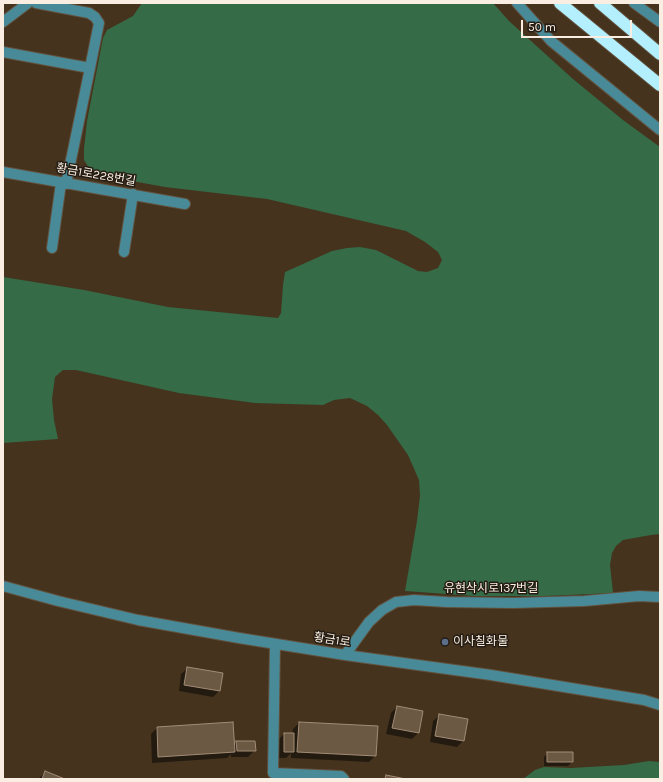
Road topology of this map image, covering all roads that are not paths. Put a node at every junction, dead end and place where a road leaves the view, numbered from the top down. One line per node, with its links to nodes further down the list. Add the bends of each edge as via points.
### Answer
1 (28, 3): 7 (street)
2 (36, 3): 11 (street, via 88,13 95,17 99,23)
3 (517, 3): 13 (street, via 551,41)
4 (560, 3): 12 (highway)
5 (600, 3): 10 (highway)
6 (634, 3): 8 (street)
7 (3, 22)
8 (660, 22)
9 (3, 52): 11 (street)
10 (660, 54)
11 (90, 68): 15 (street)
12 (660, 85)
13 (660, 130)
14 (3, 172): 15 (street, 황금1로228번길)
15 (64, 183): 16 (street, 황금1로228번길); 18 (street)
16 (133, 194): 17 (street, 황금1로228번길); 19 (street)
17 (185, 204)
18 (52, 248)
19 (124, 252)
20 (3, 586): 22 (street, 황금1로, via 138,620)
21 (660, 597): 23 (street, 유현삭시로137번길, via 638,596 584,602 396,602 369,622)
22 (275, 644): 23 (street, 황금1로); 25 (street, via 273,773 341,776)
23 (345, 655): 24 (street, 황금1로, via 491,675)
24 (660, 704)
25 (344, 779)

